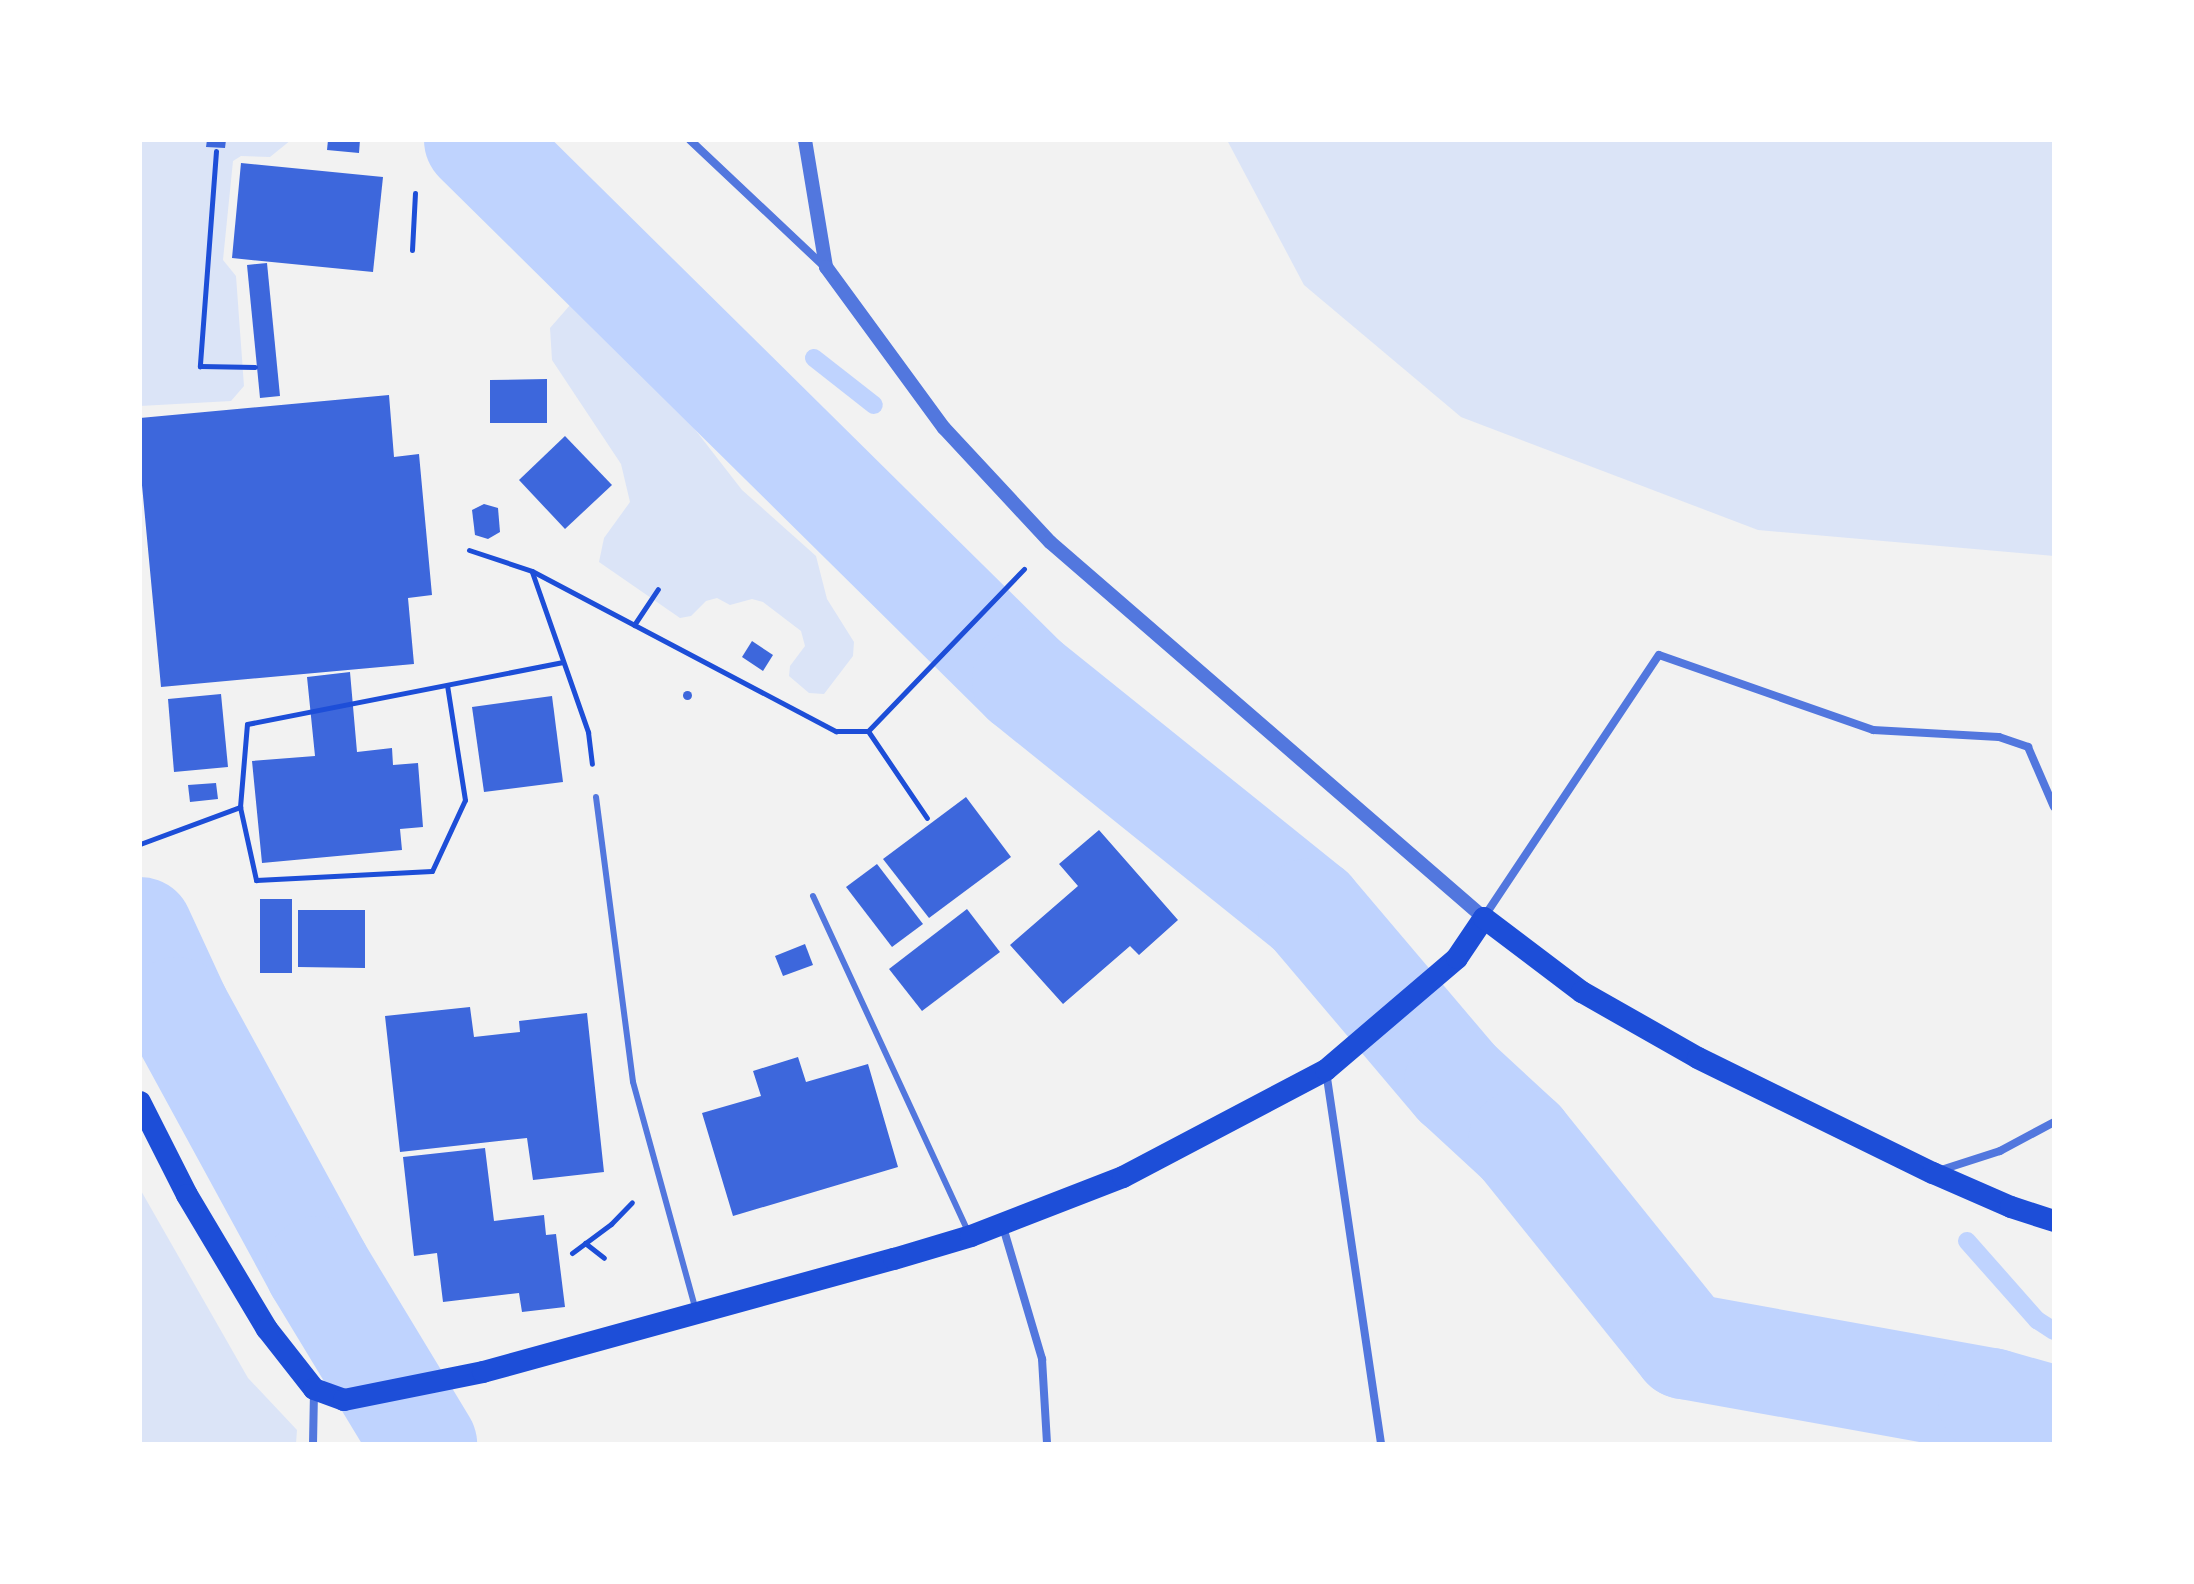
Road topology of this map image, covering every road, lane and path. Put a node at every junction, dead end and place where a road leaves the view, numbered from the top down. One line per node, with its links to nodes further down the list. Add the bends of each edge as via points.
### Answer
1 (690, 140): 6 (street)
2 (805, 140): 6 (street)
3 (216, 151): 7 (path, via 200,366)
4 (415, 193): 5 (path)
5 (412, 250)
6 (826, 267): 22 (street, via 944,428 1050,542)
7 (255, 367)
8 (469, 550): 10 (path)
9 (1028, 566): 15 (path)
10 (532, 571): 12 (path); 13 (path)
11 (658, 589): 12 (path)
12 (634, 625): 15 (path, via 836,731)
13 (563, 662): 14 (path); 16 (path, via 588,732)
14 (447, 685): 17 (path, via 247,724); 17 (path, via 465,800 432,871 256,880)
15 (868, 731): 19 (path)
16 (596, 797): 26 (lane, via 633,1082)
17 (240, 807): 20 (path)
18 (2054, 807): 22 (street, via 2028,747 1999,737 1873,730 1659,655)
19 (927, 818)
20 (140, 844)
21 (813, 896): 30 (lane)
22 (1484, 918): 23 (highway, via 1457,958); 27 (highway, via 1582,992 1698,1058)
23 (1326, 1070): 29 (highway, via 1123,1177); 38 (street)
24 (140, 1102): 35 (highway, via 187,1195 267,1329)
25 (2054, 1122): 27 (street, via 2000,1151)
26 (659, 1173): 31 (path, via 611,1224); 34 (lane)
27 (1933, 1173): 28 (highway)
28 (2054, 1221)
29 (1002, 1224): 30 (highway); 37 (street, via 1042,1359)
30 (971, 1236): 34 (highway)
31 (585, 1243): 32 (path); 33 (path)
32 (572, 1253)
33 (604, 1258)
34 (697, 1314): 35 (highway, via 483,1372 344,1400)
35 (314, 1389): 36 (street)
36 (313, 1444)
37 (1047, 1444)
38 (1381, 1444)

